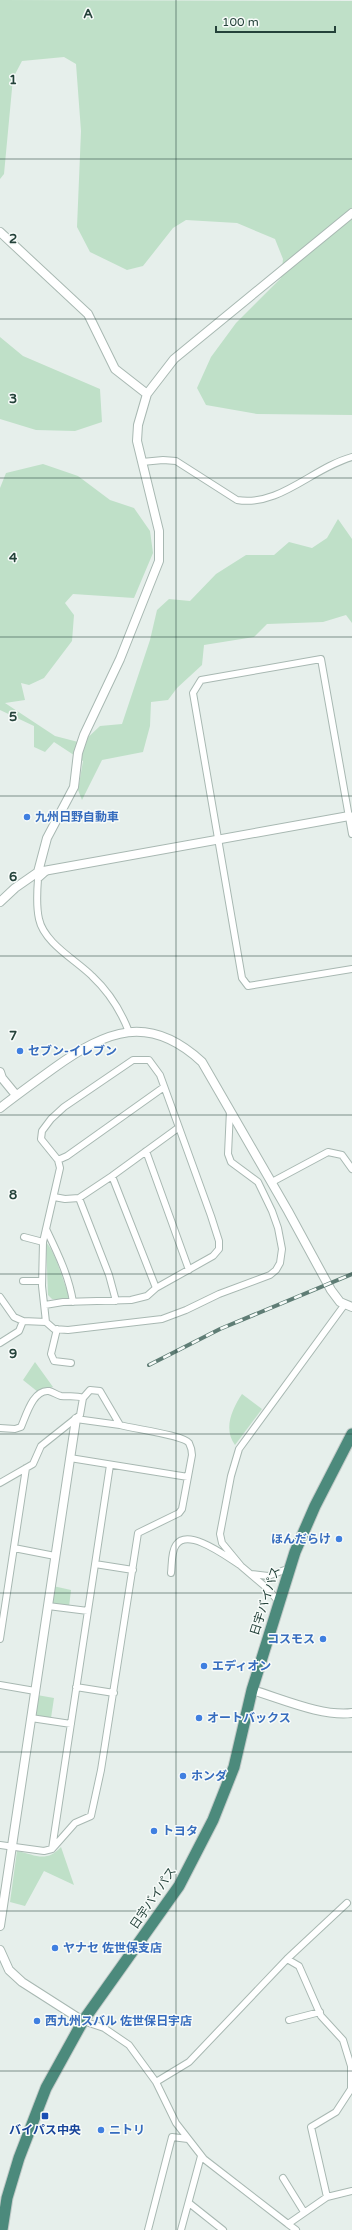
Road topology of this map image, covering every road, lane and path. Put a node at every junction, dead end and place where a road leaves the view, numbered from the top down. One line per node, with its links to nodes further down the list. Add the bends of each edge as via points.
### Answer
1 (352, 213): 3 (street, via 174,359)
2 (0, 232): 3 (street, via 88,314 115,369)
3 (147, 394): 5 (street, via 138,425 137,441)
4 (352, 457): 5 (street, via 313,473 281,493 264,500 248,501 237,500 176,461)
5 (142, 462): 10 (street, via 159,531 159,561 120,659 84,735 78,753 74,787 47,838)
6 (349, 816): 7 (street); 8 (street); 8 (street, via 320,659 211,678 201,680 193,693)
7 (352, 834)
8 (218, 839): 9 (street); 12 (street, via 242,978 248,986)
9 (50, 869): 10 (street); 13 (street, via 38,879 39,919 43,930 67,957 92,976 106,991)
10 (38, 872): 11 (street)
11 (0, 902)
12 (352, 969)
13 (129, 1032): 16 (street, via 100,1038); 18 (street, via 171,1039 188,1049 202,1062)
14 (0, 1072): 16 (street)
15 (164, 1087): 19 (street); 21 (street); 21 (street, via 155,1066 149,1060 139,1059 127,1063 64,1107 42,1131 41,1139)
16 (16, 1095): 17 (street)
17 (0, 1108)
18 (230, 1109): 24 (street); 41 (street, via 228,1154 231,1162 258,1182 272,1210 282,1249 276,1270 270,1275 162,1319 68,1330)
19 (178, 1128): 20 (street); 30 (street, via 220,1241 219,1249 213,1256)
20 (146, 1151): 23 (street); 30 (street)
21 (58, 1160): 25 (street, via 60,1168)
22 (352, 1169): 24 (street, via 342,1155 328,1152)
23 (112, 1176): 26 (street); 33 (street)
24 (272, 1182): 38 (street, via 331,1290 340,1302)
25 (54, 1197): 26 (street); 27 (street)
26 (79, 1198): 35 (street, via 109,1275)
27 (46, 1229): 29 (street); 36 (street, via 71,1289)
28 (24, 1237): 29 (street)
29 (43, 1242): 32 (street)
30 (189, 1270): 33 (street)
31 (23, 1281): 32 (street)
32 (42, 1281): 37 (street)
33 (156, 1288): 35 (street, via 147,1296)
34 (0, 1297): 39 (street, via 14,1317)
35 (116, 1301): 36 (street)
36 (73, 1302): 37 (street)
37 (45, 1305): 40 (street)
38 (349, 1306): 57 (street, via 239,1449 220,1534 222,1543)
39 (23, 1321): 40 (street); 42 (street, via 19,1331)
40 (46, 1322): 41 (street)
41 (57, 1329): 43 (street, via 51,1354 54,1361)
42 (0, 1343)
43 (71, 1363)
44 (83, 1398): 45 (street, via 80,1415); 46 (street, via 90,1390 100,1391); 47 (street, via 73,1395 61,1396 49,1391 42,1392 34,1400 21,1426 15,1429)
45 (76, 1419): 46 (street); 49 (street); 51 (street, via 41,1446 33,1464)
46 (120, 1425): 52 (street, via 189,1443 192,1455)
47 (0, 1428)
48 (352, 1434): 58 (highway, 日宇バイパス, via 315,1506)
49 (70, 1458): 50 (street); 55 (street)
50 (110, 1465): 52 (street); 56 (street)
51 (26, 1468): 53 (street); 54 (street)
52 (188, 1477): 59 (street, via 179,1513 138,1533)
53 (0, 1483)
54 (14, 1548): 55 (street); 62 (street)
55 (55, 1556): 64 (street)
56 (95, 1564): 59 (street); 65 (street)
57 (241, 1566): 60 (street, via 206,1544 187,1539 180,1541 174,1550); 61 (street)
58 (290, 1568): 61 (street, via 268,1576); 63 (highway, 日宇バイパス)
59 (133, 1570): 71 (street)
60 (171, 1573)
61 (250, 1574): 63 (street)
62 (3, 1599): 66 (street)
63 (278, 1601): 69 (highway, 日宇バイパス)
64 (48, 1606): 65 (street); 70 (street)
65 (88, 1611): 68 (street)
66 (0, 1639)
67 (0, 1685): 70 (street)
68 (76, 1687): 71 (street); 74 (street)
69 (252, 1690): 72 (street, via 319,1710); 84 (highway, 日宇バイパス, via 234,1767 213,1820 179,1886)
70 (35, 1691): 73 (street)
71 (114, 1693): 77 (street, via 94,1810 91,1816 70,1828)
72 (352, 1713)
73 (31, 1718): 74 (street); 76 (street)
74 (71, 1724): 77 (street)
75 (0, 1844): 76 (street)
76 (12, 1846): 77 (street, via 44,1851); 79 (street)
77 (52, 1849)
78 (347, 1903): 81 (street)
79 (0, 1926)
80 (0, 1950): 84 (street, via 9,1970 22,1982)
81 (287, 1959): 82 (street, via 299,1966); 85 (street, via 189,2062)
82 (320, 2012): 83 (street); 90 (street, via 343,2040 351,2066 351,2089 336,2112 311,2127)
83 (288, 2020)
84 (83, 2021): 85 (street, via 117,2035 128,2045); 94 (highway, 日宇バイパス, via 46,2088 19,2158 7,2198)
85 (156, 2082): 86 (street, via 176,2122)
86 (188, 2139): 87 (street); 95 (street, via 172,2137)
87 (201, 2156): 91 (street); 93 (street)
88 (283, 2178): 92 (street)
89 (352, 2191): 90 (street)
90 (327, 2197): 92 (street)
91 (189, 2203): 96 (street); 97 (street)
92 (304, 2212): 93 (street)
93 (288, 2224): 98 (street)
94 (2, 2230)
95 (148, 2230)
96 (182, 2230)
97 (223, 2230)
98 (296, 2230)

